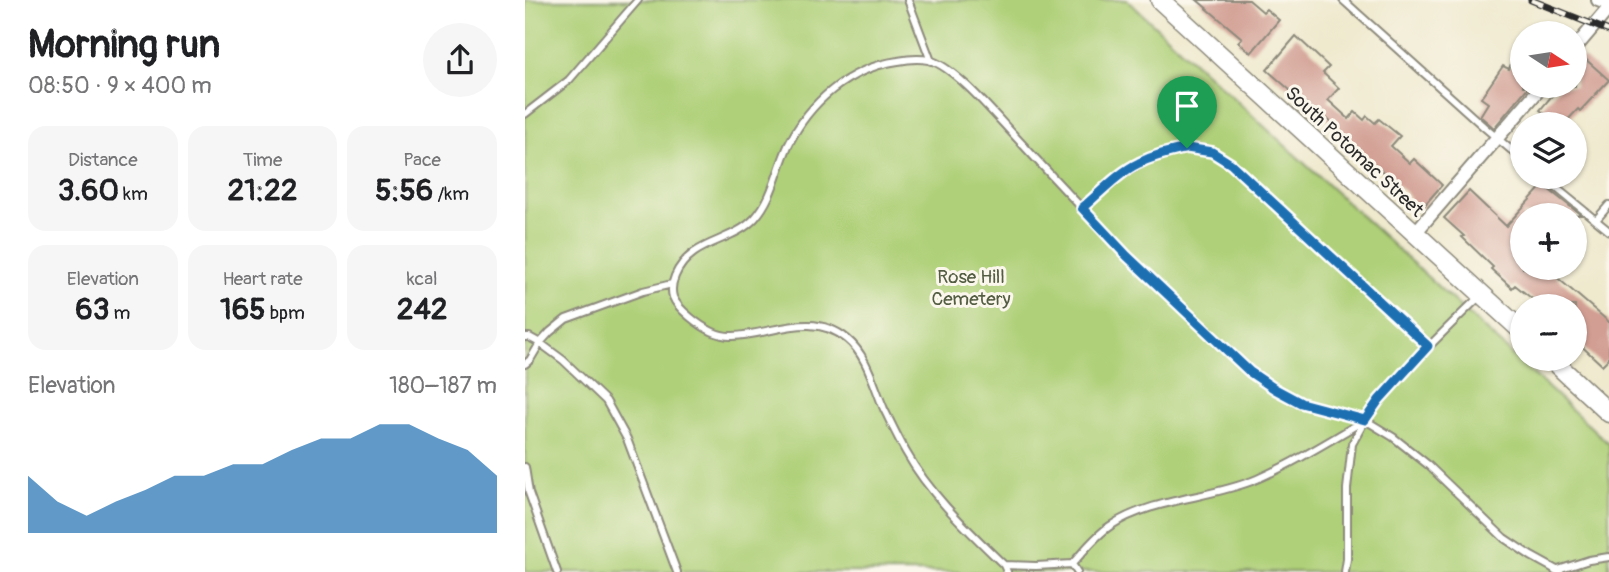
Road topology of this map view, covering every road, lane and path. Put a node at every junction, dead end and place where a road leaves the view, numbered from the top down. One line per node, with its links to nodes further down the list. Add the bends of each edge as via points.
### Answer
1 (638, 0): 10 (lane, via 569,80)
2 (908, 0): 8 (lane)
3 (1160, 0): 18 (main road, South Potomac Street)
4 (1343, 0): 11 (lane)
5 (1598, 0): 6 (street)
6 (1609, 6): 7 (street)
7 (1587, 33)
8 (931, 61): 15 (lane, via 980,99); 19 (lane, via 888,62 864,70 820,100 802,120 765,205 753,220 692,252)
9 (1531, 98): 11 (street)
10 (525, 114)
11 (1496, 138): 12 (lane); 18 (street)
12 (1510, 149)
13 (1558, 189): 16 (lane)
14 (1609, 205): 16 (lane)
15 (1082, 208): 24 (lane, via 1118,177 1161,153 1187,148 1212,152 1231,164); 28 (lane, via 1250,372 1301,403)
16 (1596, 220): 17 (lane)
17 (1609, 232)
18 (1415, 234): 20 (main road, South Potomac Street)
19 (672, 284): 23 (lane, via 566,319); 32 (lane, via 684,312 715,333 732,337 810,325 829,328 847,339 860,355 907,454 932,490)
20 (1483, 294): 21 (main road, South Potomac Street); 24 (lane)
21 (1510, 319)
22 (525, 337): 23 (lane)
23 (540, 343): 25 (lane); 35 (lane, via 606,401 627,439)
24 (1428, 346): 28 (lane)
25 (525, 364)
26 (1564, 371): 27 (main road)
27 (1609, 413)
28 (1365, 420): 31 (lane, via 1256,479 1126,517 1089,544); 33 (lane, via 1427,464 1504,538); 38 (lane, via 1352,444)
29 (525, 467): 34 (lane, via 529,493)
30 (1609, 557): 33 (lane)
31 (1072, 564): 32 (lane); 36 (lane); 37 (lane)
32 (1005, 568)
33 (1557, 571)
34 (557, 572)
35 (677, 572)
36 (1063, 572)
37 (1077, 572)
38 (1345, 572)

